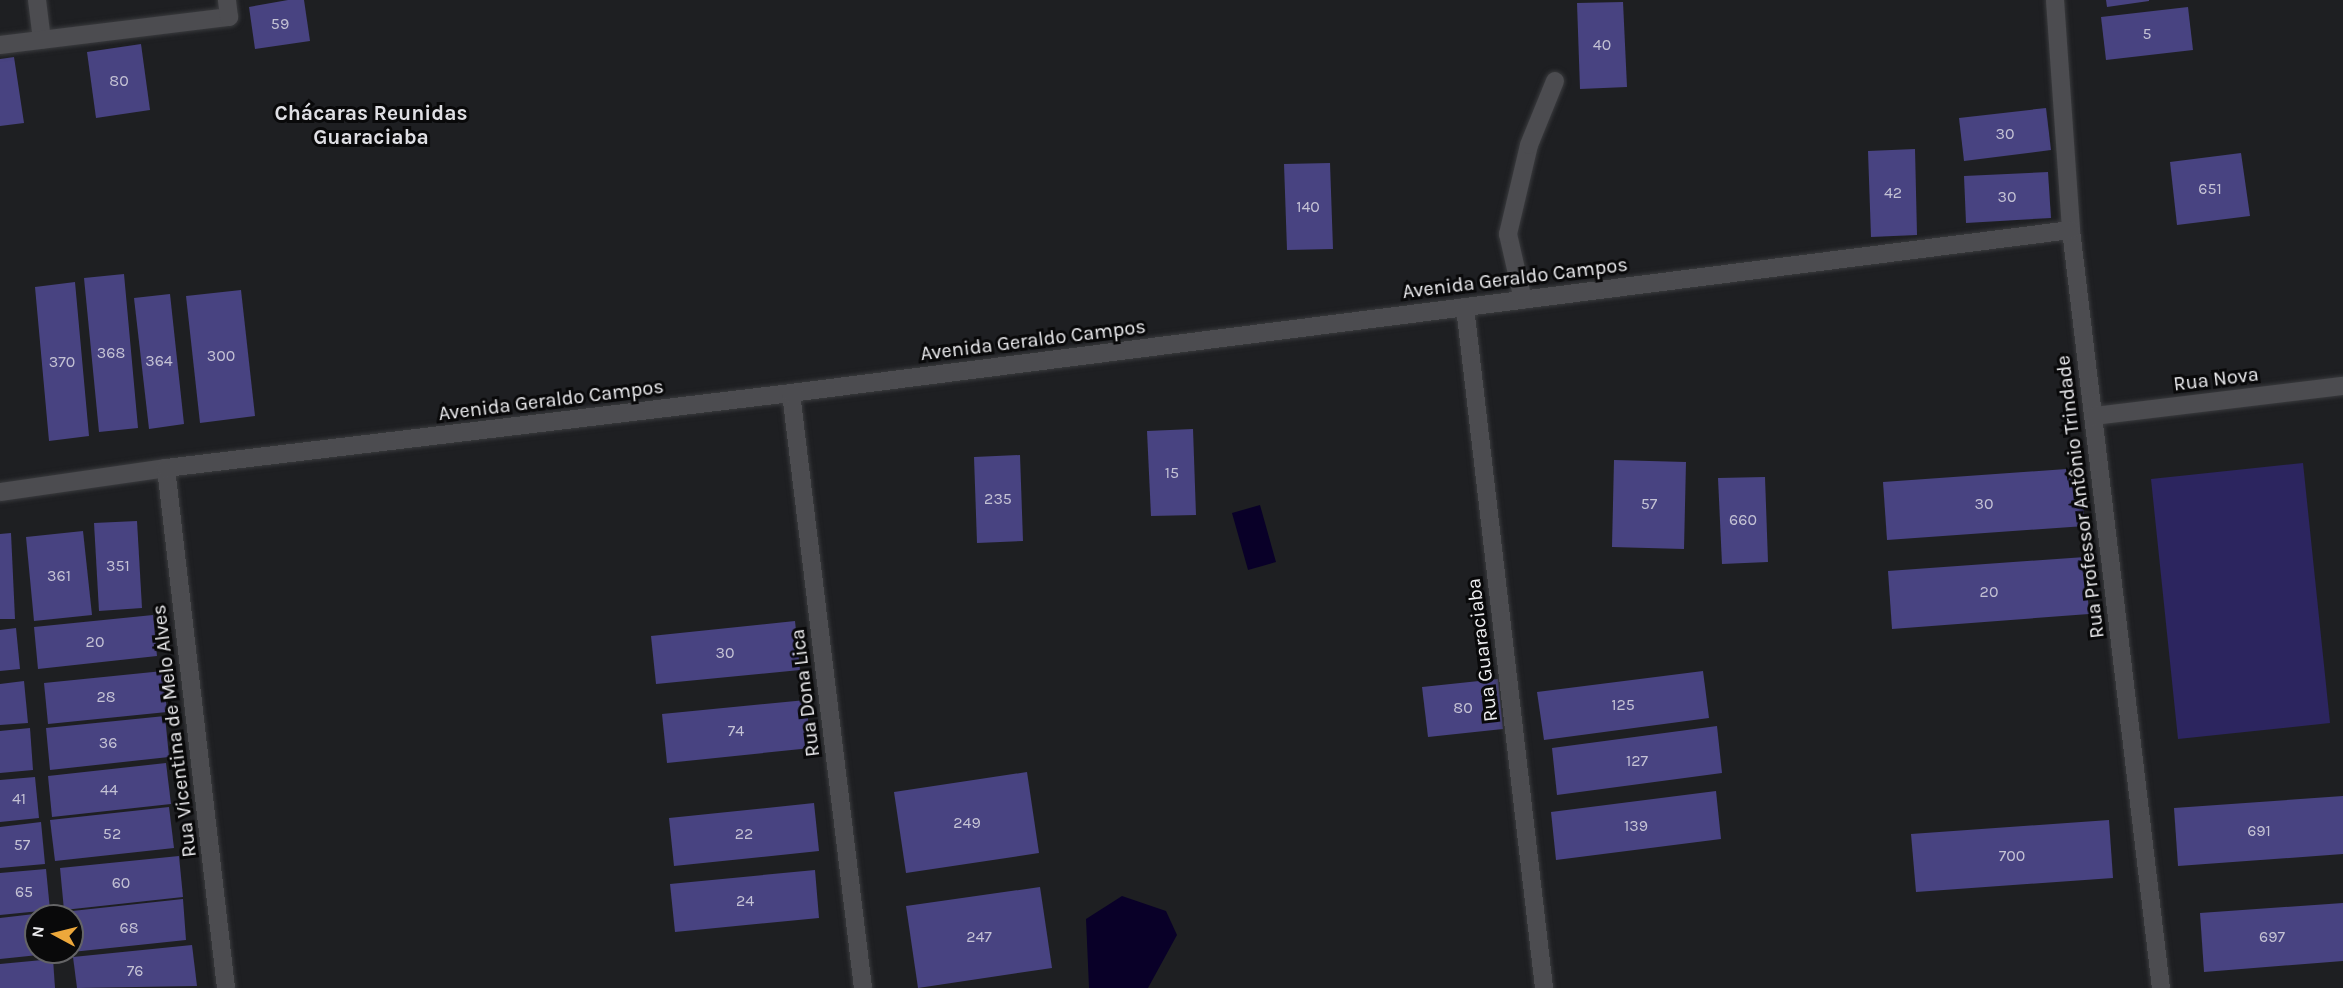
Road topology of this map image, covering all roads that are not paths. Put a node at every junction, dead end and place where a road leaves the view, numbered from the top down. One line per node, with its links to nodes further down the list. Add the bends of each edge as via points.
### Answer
1 (37, 0): 4 (street)
2 (2055, 0): 7 (street, Rua Professor Antônio Trindade)
3 (228, 8): 4 (street)
4 (42, 40): 5 (street)
5 (0, 45)
6 (1555, 81): 8 (street, via 1529,145 1508,234)
7 (2072, 230): 8 (street, Avenida Geraldo Campos); 12 (street, Rua Professor Antônio Trindade)
8 (1523, 300): 9 (street, Avenida Geraldo Campos)
9 (1465, 308): 11 (street, Avenida Geraldo Campos); 17 (street, Rua Guaraciaba)
10 (2343, 386): 12 (street, Rua Nova)
11 (791, 393): 13 (street, Avenida Geraldo Campos); 16 (street, Rua Dona Lica)
12 (2094, 416): 18 (street, Rua Professor Antônio Trindade)
13 (166, 468): 14 (street, Avenida Geraldo Campos); 15 (street, Rua Vicentina de Melo Alves)
14 (0, 492)
15 (226, 988)
16 (863, 988)
17 (1544, 988)
18 (2161, 988)

